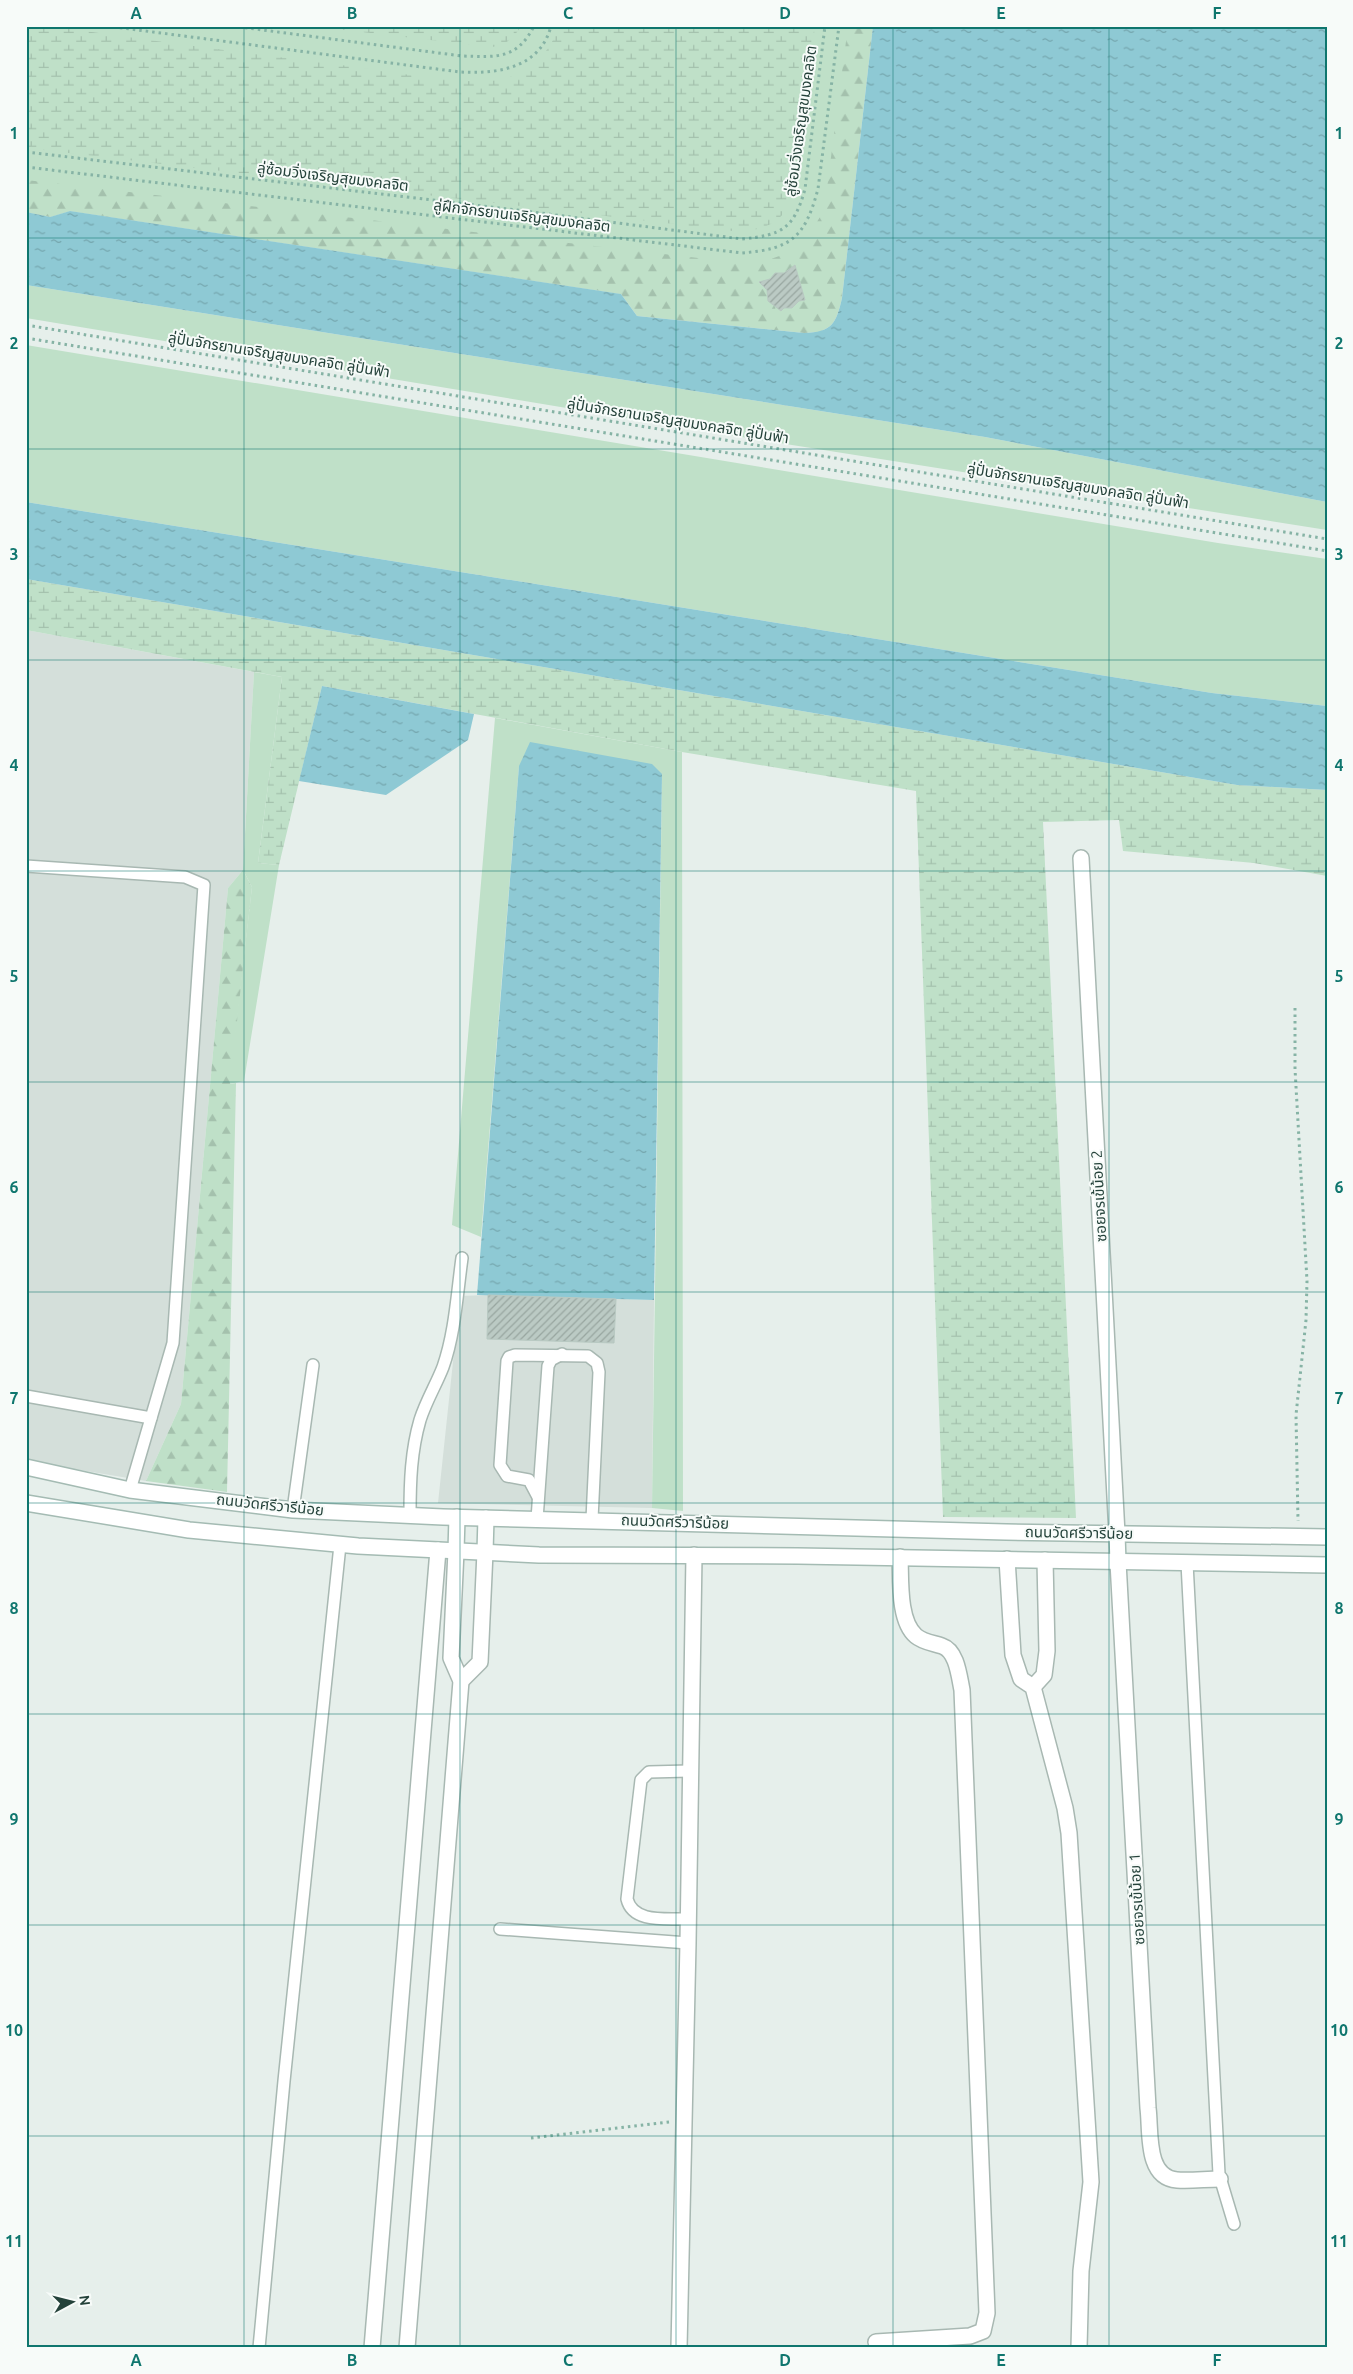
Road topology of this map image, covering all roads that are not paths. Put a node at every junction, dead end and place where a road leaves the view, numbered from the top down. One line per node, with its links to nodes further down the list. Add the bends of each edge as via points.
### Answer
1 (1081, 858): 18 (street, ซอยจรเข้น้อย 2)
2 (26, 866): 7 (lane, via 185,877 204,885 173,1343)
3 (462, 1258): 13 (lane, via 443,1367 421,1419 414,1446)
4 (562, 1354): 10 (lane, via 548,1366); 10 (lane, via 516,1355 507,1361 500,1465 507,1476 529,1480); 17 (lane, via 588,1356 597,1362 599,1372)
5 (313, 1365): 12 (lane)
6 (26, 1396): 7 (lane)
7 (151, 1418): 9 (lane)
8 (26, 1467): 9 (street, ถนนวัดศรีวารีน้อย)
9 (130, 1490): 12 (street, ถนนวัดศรีวารีน้อย)
10 (538, 1497): 16 (lane)
11 (26, 1503): 20 (street, ถนนวัดศรีวารีน้อย, via 189,1530)
12 (293, 1510): 13 (street, ถนนวัดศรีวารีน้อย)
13 (410, 1514): 14 (street, ถนนวัดศรีวารีน้อย)
14 (457, 1517): 15 (street, ถนนวัดศรีวารีน้อย); 22 (street)
15 (486, 1518): 16 (street, ถนนวัดศรีวารีน้อย); 23 (street)
16 (537, 1519): 17 (street, ถนนวัดศรีวารีน้อย)
17 (592, 1519): 18 (street, ถนนวัดศรีวารีน้อย)
18 (1116, 1534): 19 (street, ถนนวัดศรีวารีน้อย); 28 (street, ซอยจรเข้น้อย 2)
19 (1327, 1538)
20 (340, 1545): 21 (street, ถนนวัดศรีวารีน้อย); 40 (lane)
21 (438, 1550): 22 (street, ถนนวัดศรีวารีน้อย); 41 (street)
22 (456, 1551): 23 (street, ถนนวัดศรีวารีน้อย); 31 (street, via 451,1658)
23 (485, 1552): 24 (street, ถนนวัดศรีวารีน้อย); 31 (street, via 480,1662)
24 (694, 1555): 25 (street, ถนนวัดศรีวารีน้อย); 33 (street)
25 (900, 1558): 26 (street, ถนนวัดศรีวารีน้อย); 39 (street, via 905,1619 915,1636 945,1647 953,1655 962,1690 987,2313 983,2331 970,2336)
26 (1007, 1559): 27 (street, ถนนวัดศรีวารีน้อย); 32 (street, via 1013,1655 1021,1679)
27 (1045, 1560): 28 (street, ถนนวัดศรีวารีน้อย); 32 (street, via 1047,1651 1044,1675)
28 (1118, 1562): 29 (street, ถนนวัดศรีวารีน้อย); 37 (street, ซอยจรเข้น้อย 1, via 1148,2108 1154,2162 1164,2176 1175,2180)
29 (1187, 1562): 30 (street, ถนนวัดศรีวารีน้อย); 37 (lane)
30 (1327, 1565)
31 (461, 1681): 42 (street)
32 (1033, 1686): 44 (street, via 1069,1833 1091,2182 1081,2270)
33 (690, 1771): 34 (street); 34 (lane, via 649,1772 641,1780 628,1899 630,1908 639,1916)
34 (688, 1919): 36 (street)
35 (500, 1929): 36 (lane)
36 (688, 1943): 43 (street)
37 (1220, 2179): 38 (lane)
38 (1234, 2224)
39 (876, 2342)
40 (259, 2348)
41 (372, 2348)
42 (407, 2348)
43 (679, 2348)
44 (1080, 2348)

